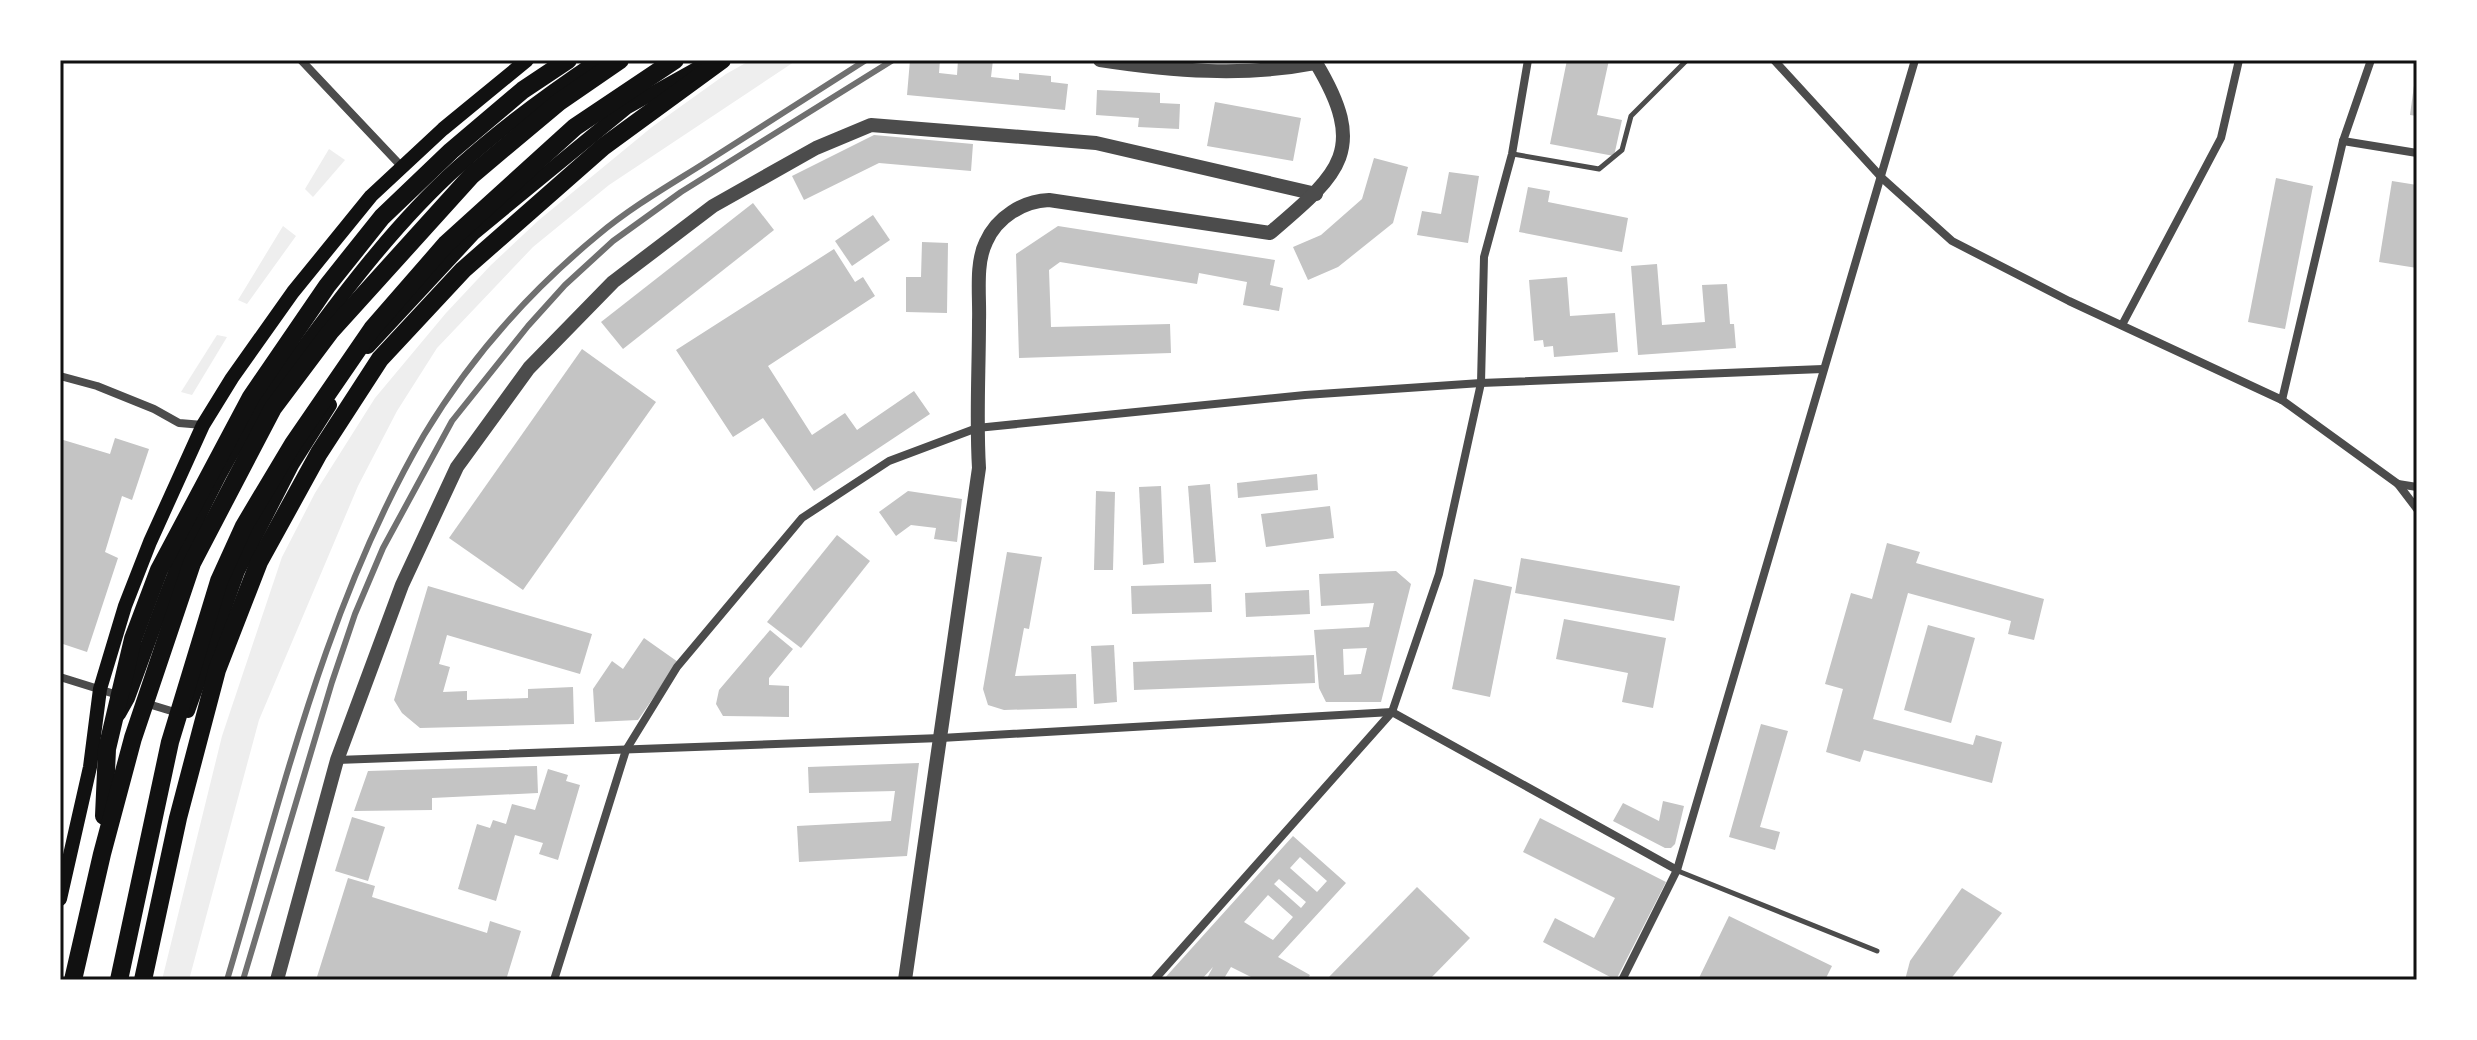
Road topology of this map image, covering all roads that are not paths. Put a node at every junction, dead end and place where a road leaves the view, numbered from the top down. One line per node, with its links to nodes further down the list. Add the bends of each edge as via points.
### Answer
1 (301, 60): 22 (street)
2 (527, 60): 22 (main road)
3 (568, 60): 44 (highway, via 523,90 382,217 251,397 159,570 133,639 107,749)
4 (598, 60): 37 (main road, via 457,168 334,305 268,396 212,488)
5 (620, 60): 44 (highway, via 559,102 472,175 330,332 273,408 192,563 133,738)
6 (675, 60): 49 (highway, via 575,127 446,244 372,329 293,444 244,526 219,581 170,742)
7 (712, 60): 39 (main road, via 626,108 474,233 366,349 292,465 238,571)
8 (722, 60): 51 (highway, via 603,147 463,270 380,359 319,453 259,562 217,670)
9 (1100, 60): 18 (street)
10 (1137, 60): 18 (street)
11 (1528, 60): 21 (street)
12 (1687, 60): 21 (lane, via 1631,116 1622,150 1599,169)
13 (1774, 60): 23 (street)
14 (1915, 60): 23 (street)
15 (2239, 60): 25 (street, via 2221,138)
16 (2371, 60): 19 (street)
17 (1318, 62): 18 (street, via 1223,72); 24 (street, via 1341,112 1344,133 1335,166)
18 (1151, 68)
19 (2343, 141): 20 (street); 29 (street)
20 (2417, 153)
21 (1512, 154): 28 (street, via 1484,257)
22 (402, 167): 30 (main road, via 371,196 293,292)
23 (1882, 178): 25 (street, via 1952,241); 26 (street)
24 (1316, 194): 31 (street, via 1270,233 1049,200 1018,208 995,227 982,254); 42 (street, via 1096,143 871,125 816,148 713,206 613,282 529,368 457,467 402,585)
25 (2122, 325): 29 (street)
26 (1823, 369): 28 (street); 45 (street)
27 (60, 376): 30 (street, via 97,386 179,423)
28 (1481, 383): 31 (street); 38 (street, via 1439,574)
29 (2282, 400): 32 (street)
30 (203, 425): 36 (main road, via 125,606)
31 (977, 428): 40 (street, via 979,468); 41 (street, via 889,461 802,518 677,667)
32 (2398, 484): 33 (street); 34 (street)
33 (2417, 487)
34 (2417, 509)
35 (60, 677): 36 (street)
36 (100, 689): 37 (street); 43 (main road)
37 (128, 698): 39 (street); 43 (main road)
38 (1392, 712): 40 (street); 45 (street); 55 (street)
39 (187, 716): 50 (main road, via 169,772)
40 (941, 738): 41 (street); 54 (street)
41 (626, 750): 42 (street); 53 (street)
42 (337, 760): 52 (street)
43 (90, 767): 46 (main road)
44 (102, 854): 48 (highway)
45 (1677, 870): 47 (lane); 56 (street)
46 (60, 899)
47 (1877, 951)
48 (73, 980)
49 (119, 980)
50 (125, 980)
51 (143, 980)
52 (277, 980)
53 (554, 980)
54 (905, 980)
55 (1154, 980)
56 (1622, 980)

